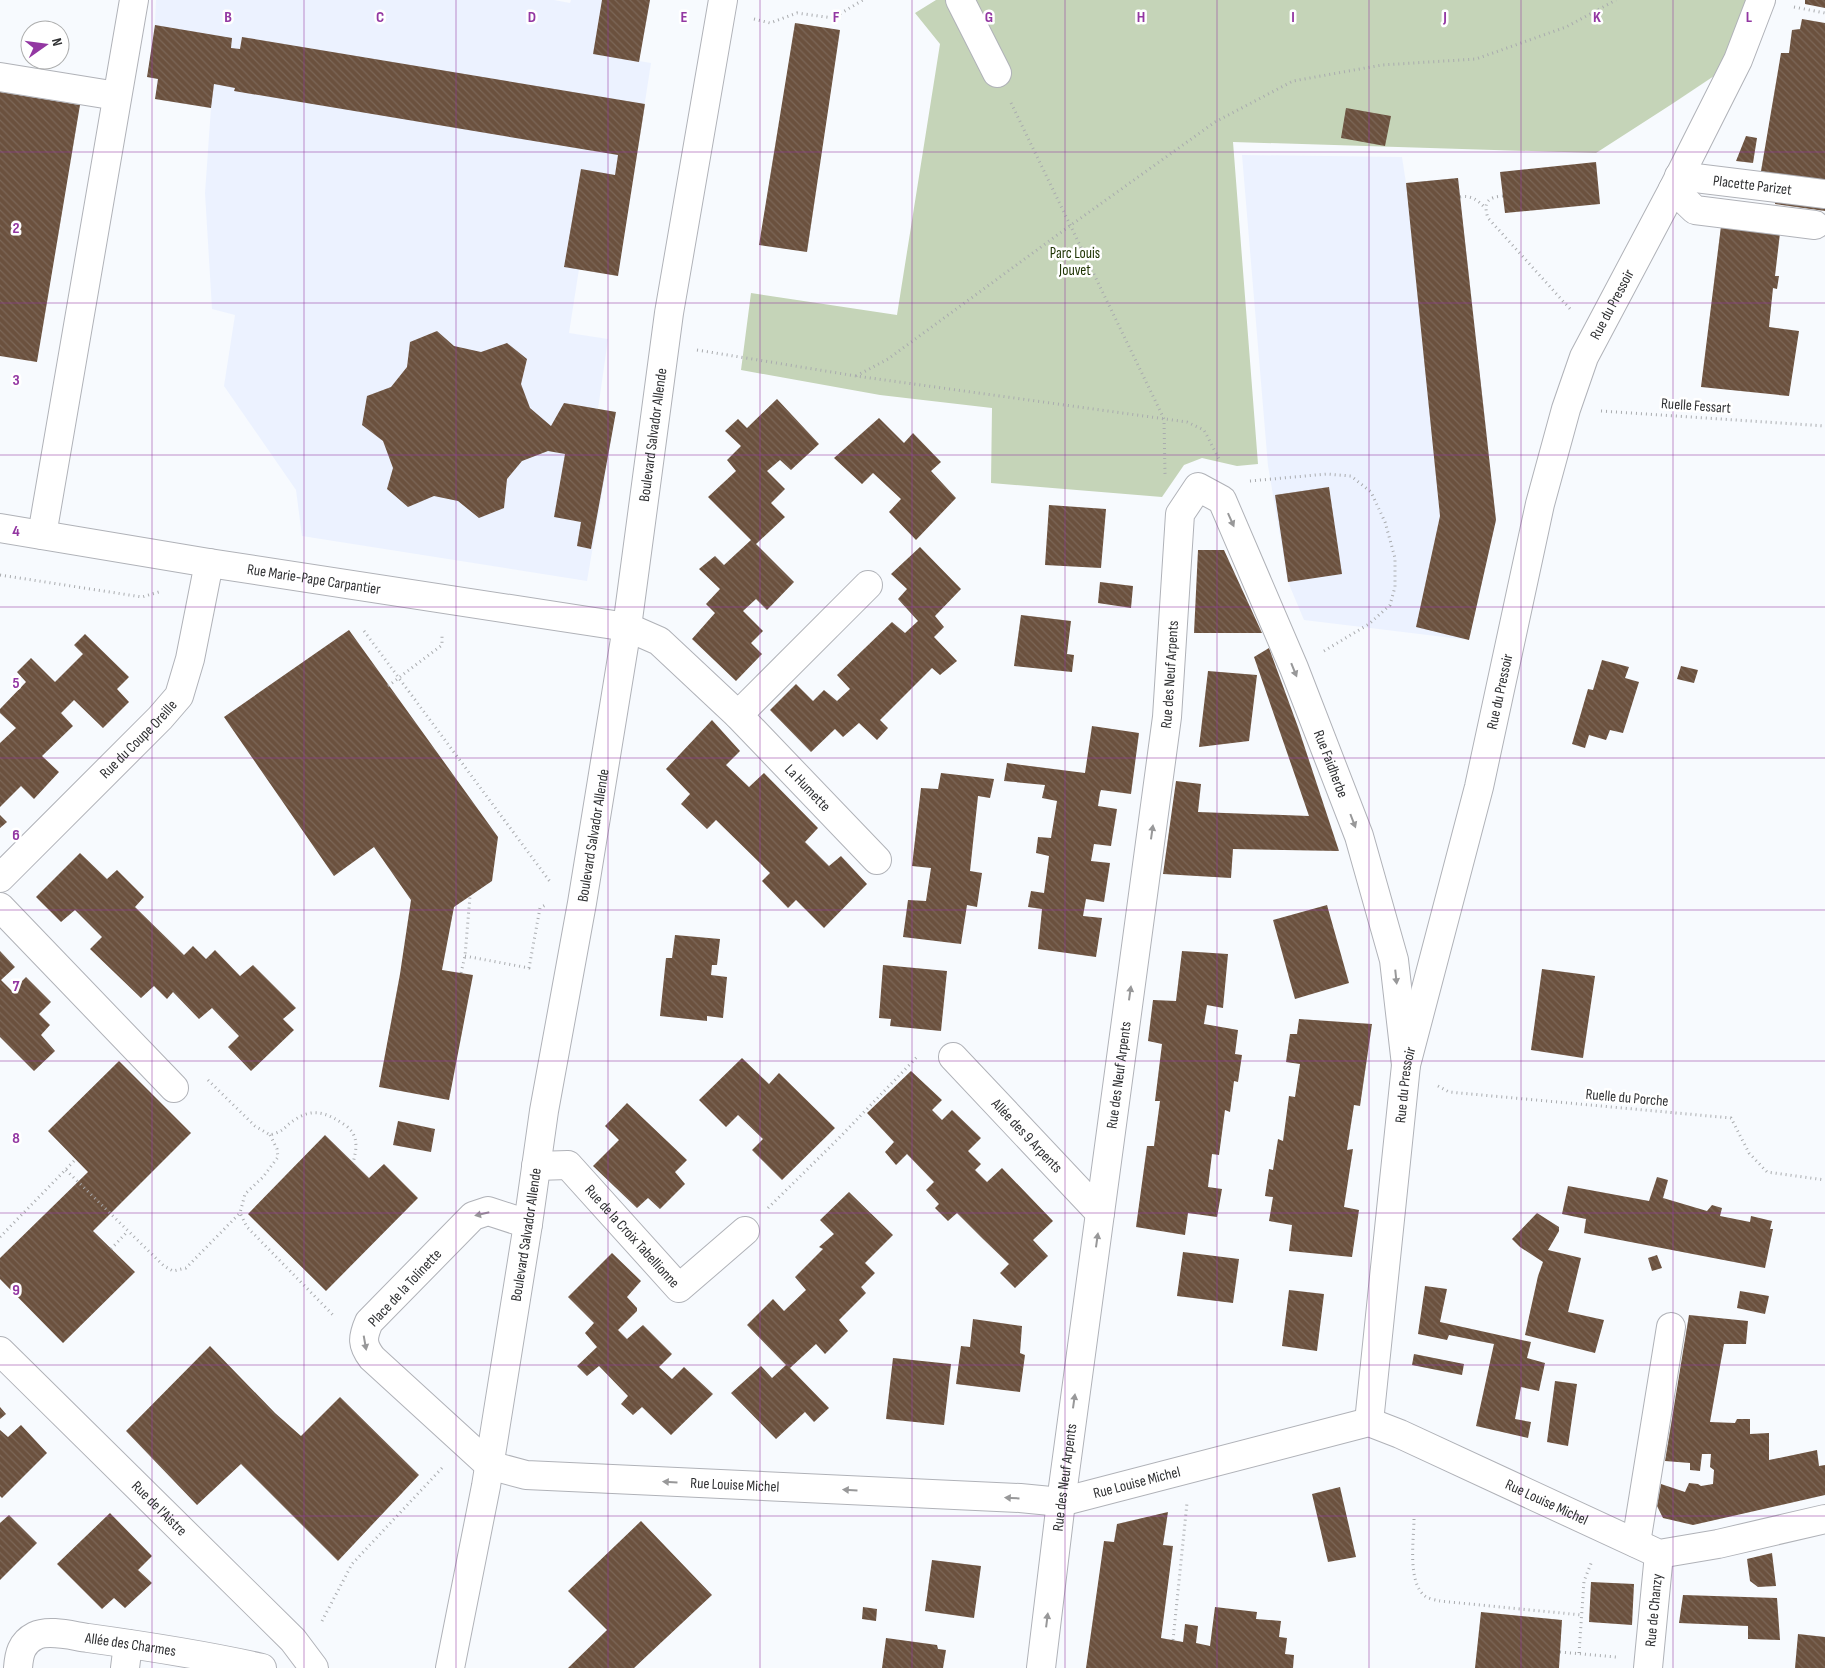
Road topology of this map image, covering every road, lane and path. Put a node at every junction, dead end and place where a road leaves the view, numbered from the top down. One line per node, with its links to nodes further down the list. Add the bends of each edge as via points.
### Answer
1 (134, 0): 9 (street)
2 (863, 0): 6 (path, via 833,18 797,13 770,23)
3 (960, 0): 7 (street)
4 (1616, 0): 15 (path, via 1566,27 1476,59 1382,65 1293,81 1215,122)
5 (1762, 0): 10 (street, Rue du Pressoir, via 1738,60)
6 (722, 5): 18 (street, Boulevard Salvador Allende)
7 (997, 73): 15 (path)
8 (0, 77): 9 (street)
9 (117, 96): 26 (street)
10 (1676, 182): 11 (street, Placette Parizet); 16 (street, via 1695,210); 17 (street, Rue du Pressoir)
11 (1825, 194)
12 (1503, 196): 14 (path, via 1494,196)
13 (1460, 198): 14 (path, via 1476,199)
14 (1485, 208): 17 (path, via 1488,218)
15 (1071, 225): 19 (path, via 888,359); 21 (path)
16 (1815, 225)
17 (1595, 336): 20 (street, Rue du Pressoir, via 1584,356)
18 (665, 345): 19 (path); 30 (street, Boulevard Salvador Allende)
19 (856, 376): 21 (path)
20 (1566, 409): 22 (path, Ruelle Fessart); 45 (street, Rue du Pressoir, via 1540,504 1479,787)
21 (1164, 419): 24 (path, via 1165,482)
22 (1825, 426)
23 (1245, 481): 33 (path, via 1327,474 1351,476 1371,492 1385,522 1395,558 1395,587 1390,605 1369,624)
24 (1180, 514): 33 (street, Rue Faidherbe, one-way to 33, via 1198,487 1222,500); 55 (street, Rue des Neuf Arpents, one-way to 24, via 1167,716)
25 (0, 528): 26 (street, Rue Marie-Pape Carpantier)
26 (42, 535): 28 (street, Rue Marie-Pape Carpantier)
27 (0, 575): 28 (path, via 142,598)
28 (206, 575): 30 (street, Rue Marie-Pape Carpantier); 38 (street, Rue du Coupe Oreille, via 180,696)
29 (868, 585): 36 (street)
30 (627, 627): 36 (street, La Humette, via 659,641); 40 (street, Boulevard Salvador Allende)
31 (364, 631): 34 (path)
32 (442, 645): 34 (path)
33 (1294, 668): 45 (street, Rue Faidherbe, one-way to 45, via 1359,836 1394,960)
34 (398, 678): 35 (path); 40 (path)
35 (388, 686)
36 (738, 715): 37 (street, La Humette)
37 (878, 860)
38 (0, 878)
39 (470, 896): 42 (path)
40 (570, 899): 42 (path, via 540,908 529,968); 51 (street, Boulevard Salvador Allende)
41 (0, 907): 47 (street)
42 (465, 956): 43 (path)
43 (461, 973)
44 (953, 1057): 55 (street, Allée des 9 Arpents); 58 (path, via 927,1047)
45 (1406, 1065): 53 (path, Ruelle du Porche, via 1449,1092 1731,1118 1749,1153 1767,1172); 64 (street, Rue du Pressoir)
46 (207, 1078): 48 (path, via 255,1126)
47 (174, 1088)
48 (270, 1135): 50 (path, via 283,1131 296,1118 317,1112 333,1117 351,1130 358,1145); 54 (path, via 278,1157 245,1194)
49 (75, 1160): 52 (path)
50 (354, 1163)
51 (536, 1166): 56 (street, Boulevard Salvador Allende); 58 (street, Rue de la Croix Tabellionne, via 568,1165 679,1288)
52 (66, 1170): 57 (path); 59 (path)
53 (1825, 1180)
54 (240, 1213): 57 (path, via 186,1268 173,1271); 62 (path, via 247,1227)
55 (1100, 1213): 68 (street, Rue des Neuf Arpents, one-way to 55)
56 (528, 1224): 62 (street, Place de la Tolinette, one-way to 62, via 488,1211 473,1216 369,1322 364,1334); 66 (street, Boulevard Salvador Allende)
57 (128, 1231): 60 (path)
58 (745, 1231)
59 (0, 1237)
60 (111, 1248)
61 (1671, 1327): 72 (street)
62 (364, 1348): 65 (street, Place de la Tolinette)
63 (0, 1351): 78 (street, Rue de l'Aistre, via 286,1633)
64 (1369, 1422): 67 (street, Rue Louise Michel); 71 (street, Rue Louise Michel)
65 (454, 1434): 66 (street, Place de la Tolinette); 78 (path, via 443,1467 352,1564)
66 (489, 1465): 68 (street, Rue Louise Michel, one-way to 66, via 1010,1497 526,1476); 83 (street, Boulevard Salvador Allende)
67 (1184, 1470): 68 (street, Rue Louise Michel); 74 (path, via 1188,1508)
68 (1061, 1502): 84 (street, Rue des Neuf Arpents, one-way to 68)
69 (1414, 1519): 73 (path, via 1416,1585 1426,1596 1440,1602)
70 (1825, 1519): 72 (street, via 1718,1544)
71 (1605, 1529): 72 (street, Rue Louise Michel); 73 (path, via 1584,1581)
72 (1647, 1548): 80 (street, Rue de Chanzy)
73 (1582, 1615): 76 (path)
74 (1173, 1640)
75 (1560, 1652): 76 (path)
76 (1578, 1653): 80 (path)
77 (126, 1656): 79 (street, Allée des Charmes); 81 (street, Allée des Charmes, via 49,1633 35,1636 25,1644 20,1652)
78 (309, 1661)
79 (230, 1664): 82 (street, Allée des Charmes)
80 (1648, 1664)
81 (18, 1668)
82 (262, 1668)
83 (450, 1668)
84 (1041, 1668)

